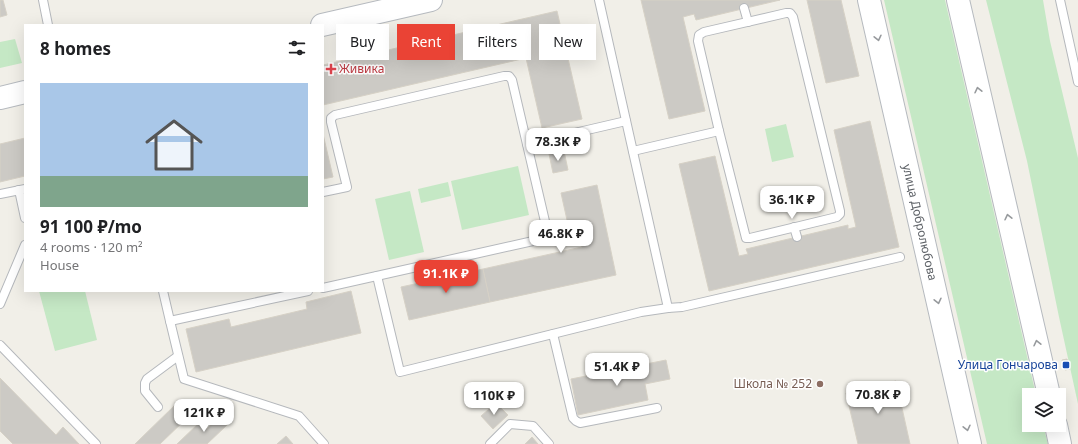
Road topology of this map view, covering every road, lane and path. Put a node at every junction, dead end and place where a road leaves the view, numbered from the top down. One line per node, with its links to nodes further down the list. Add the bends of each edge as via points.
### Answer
1 (43, 0): 10 (lane)
2 (431, 0): 7 (street)
3 (598, 0): 15 (lane)
4 (870, 0): 47 (street, улица Добролюбова, one-way to 47)
5 (958, 0): 39 (street, one-way to 5)
6 (1060, 0): 12 (lane)
7 (398, 4): 11 (street)
8 (744, 8): 9 (lane)
9 (748, 22): 16 (lane, via 699,35); 23 (lane, via 786,13 793,17 840,211 837,217)
10 (48, 24)
11 (324, 24)
12 (1078, 82)
13 (24, 92): 14 (street)
14 (0, 98)
15 (626, 120): 17 (lane); 18 (lane)
16 (719, 131): 18 (lane); 23 (lane, via 746,238)
17 (527, 144): 20 (lane, via 509,76 335,115 331,122 347,186); 28 (lane, via 547,230 546,236)
18 (633, 151): 34 (lane)
19 (22, 189): 21 (lane); 22 (lane)
20 (324, 192)
21 (0, 194)
22 (24, 208)
23 (794, 227): 24 (lane)
24 (797, 237)
25 (24, 247): 33 (lane)
26 (900, 257): 29 (lane)
27 (804, 269): 29 (lane)
28 (377, 276): 30 (lane); 36 (lane, via 400,372)
29 (806, 278): 34 (lane)
30 (324, 288)
31 (163, 292): 35 (lane)
32 (303, 292): 35 (lane)
33 (0, 304)
34 (668, 308): 36 (lane, via 641,312)
35 (170, 321): 38 (lane)
36 (553, 334): 41 (lane, via 576,422)
37 (0, 345): 43 (lane)
38 (178, 356): 40 (lane, via 147,378 145,383 145,391); 44 (lane, via 184,379 299,416)
39 (1047, 388)
40 (158, 407)
41 (658, 408)
42 (1057, 432): 48 (street)
43 (96, 444)
44 (324, 444)
45 (490, 444): 46 (lane, via 510,424 533,426)
46 (549, 444)
47 (970, 444)
48 (1060, 444)

